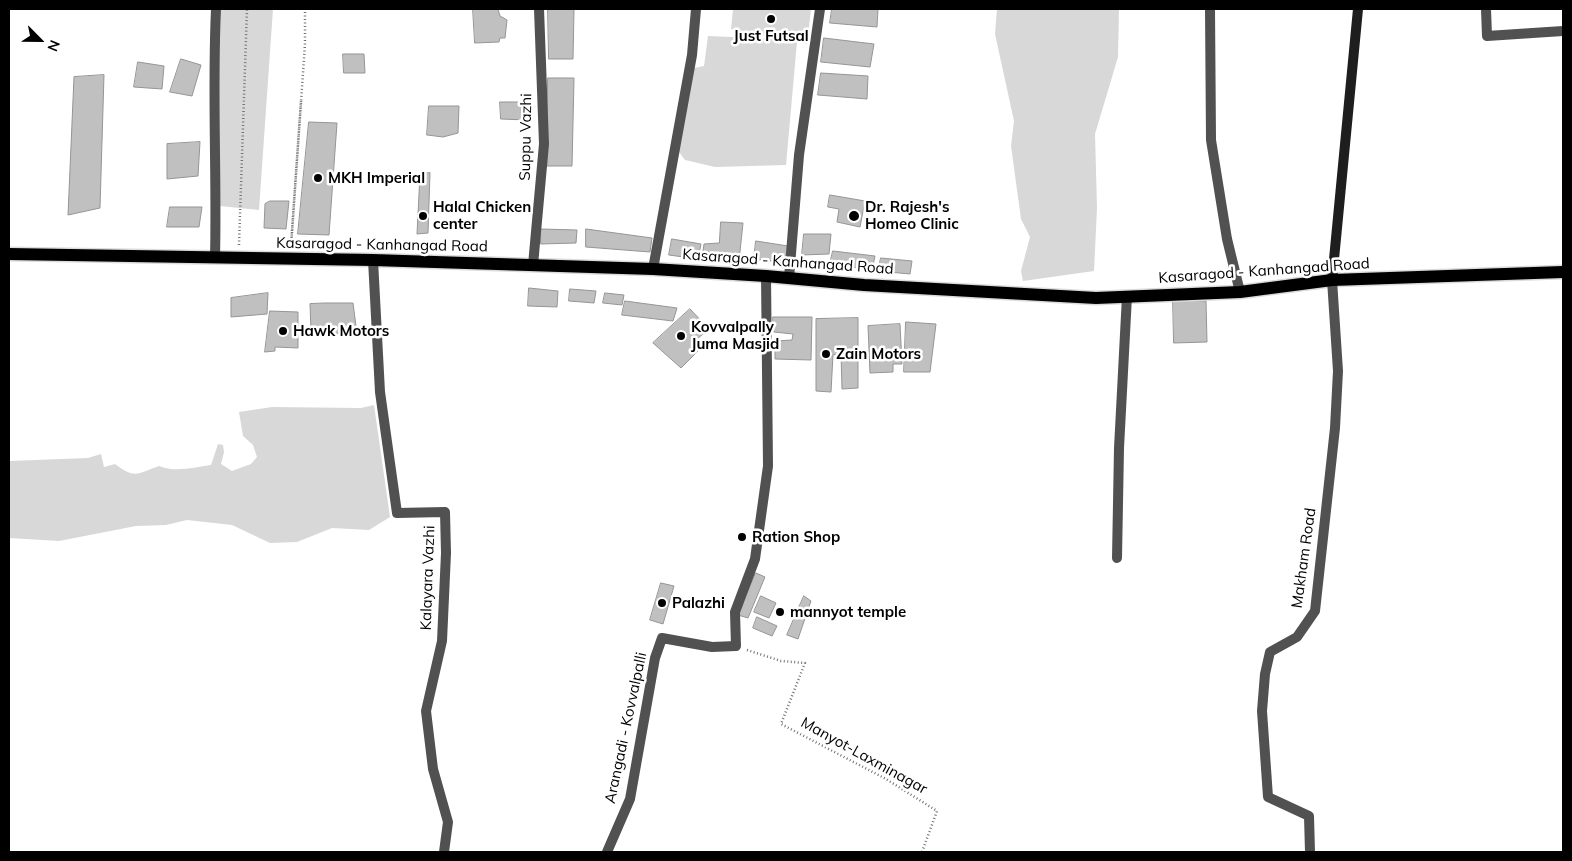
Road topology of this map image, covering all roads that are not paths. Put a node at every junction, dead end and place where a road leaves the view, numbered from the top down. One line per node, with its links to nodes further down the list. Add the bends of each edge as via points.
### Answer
1 (216, 9): 10 (street)
2 (539, 9): 12 (street, Suppu Vazhi, via 544,144)
3 (696, 9): 13 (street, via 692,55)
4 (820, 9): 16 (street, via 799,155)
5 (1210, 9): 18 (street, via 1211,140 1227,239)
6 (1358, 9): 17 (street)
7 (1486, 9): 8 (street, via 1487,36)
8 (1563, 31)
9 (9, 254): 10 (main road, Kasaragod - Kanhangad Road)
10 (216, 258): 11 (main road, Kasaragod - Kanhangad Road)
11 (373, 260): 12 (main road, Kasaragod - Kanhangad Road); 21 (street, Kalayara Vazhi, via 380,392 397,513 445,512 442,641 426,711 433,769 448,822)
12 (533, 265): 13 (main road, Kasaragod - Kanhangad Road)
13 (653, 269): 15 (main road, Kasaragod - Kanhangad Road)
14 (1563, 272): 17 (main road, Kasaragod - Kanhangad Road)
15 (766, 276): 16 (main road, Kasaragod - Kanhangad Road); 22 (street, Arangadi - Kovvalpalli, via 768,466 756,559 735,612 736,646 712,647 662,638 630,799)
16 (789, 278): 19 (main road, Kasaragod - Kanhangad Road, via 864,286 1096,298)
17 (1332, 280): 18 (main road, Kasaragod - Kanhangad Road); 23 (street, Makham Road, via 1338,380 1314,611 1297,637 1270,652 1262,711 1268,797 1309,816)
18 (1240, 292): 19 (main road, Kasaragod - Kanhangad Road)
19 (1127, 296): 20 (street)
20 (1117, 558)
21 (444, 852)
22 (608, 852)
23 (1310, 852)

